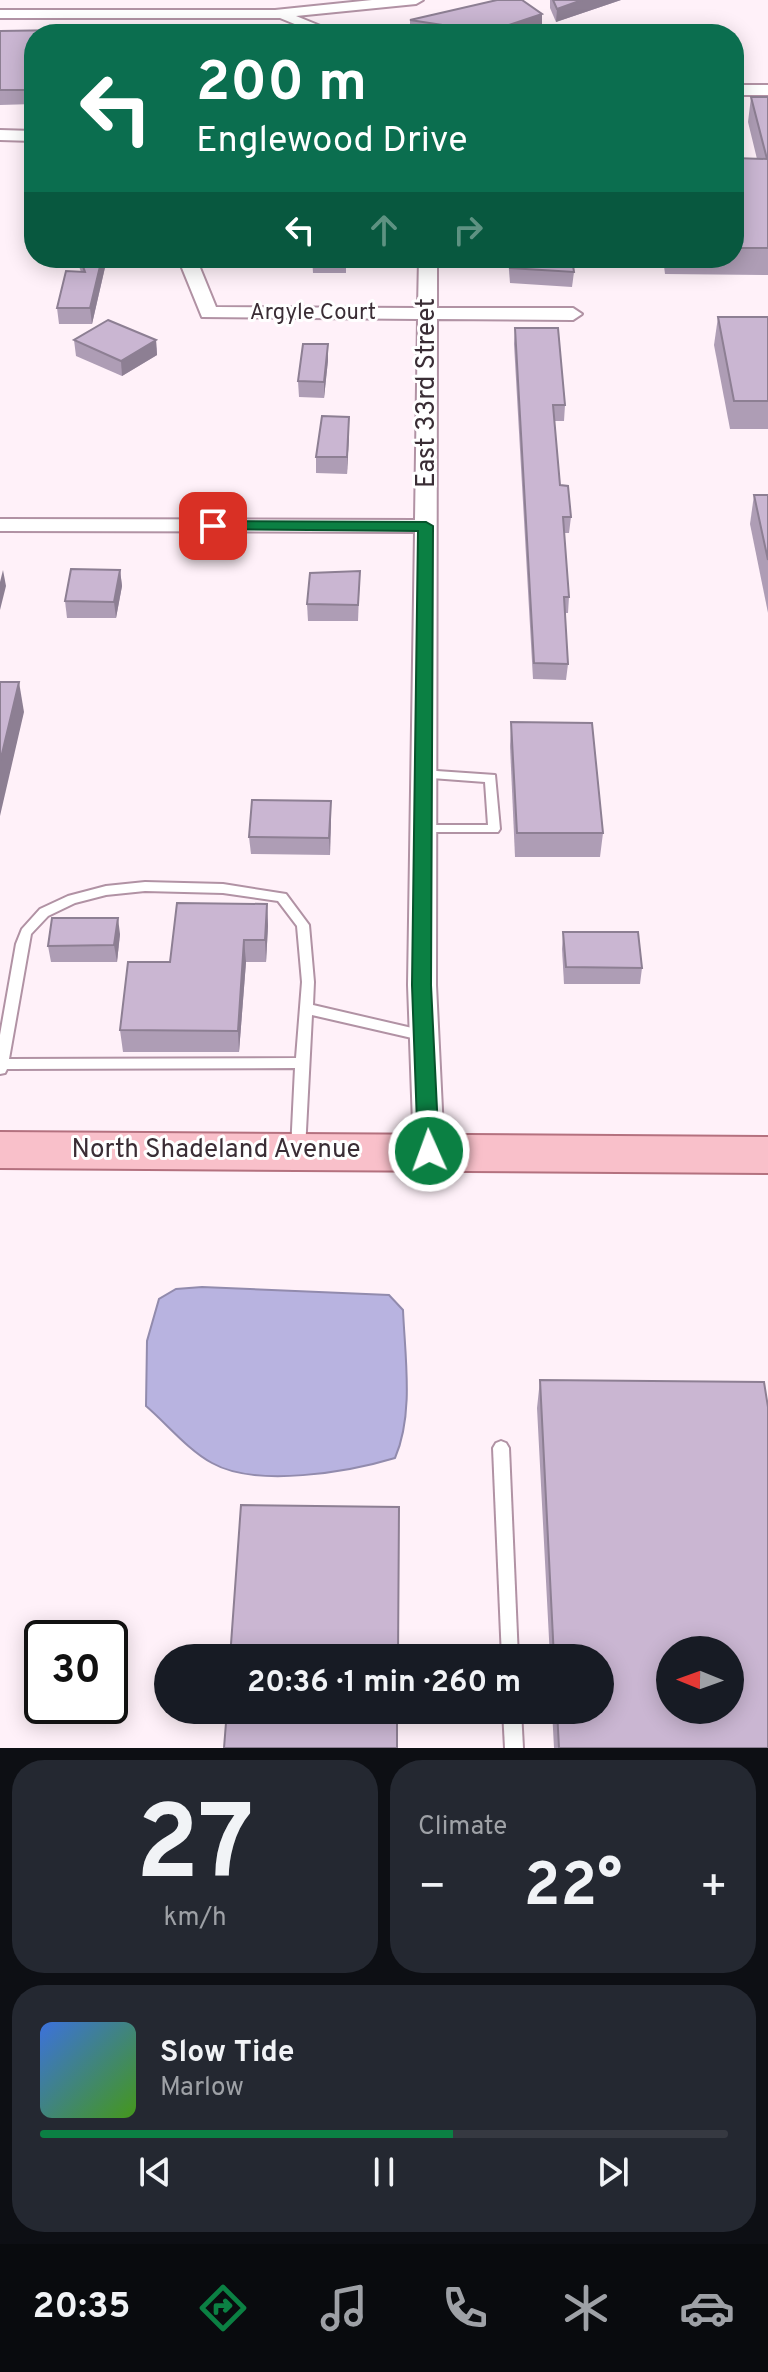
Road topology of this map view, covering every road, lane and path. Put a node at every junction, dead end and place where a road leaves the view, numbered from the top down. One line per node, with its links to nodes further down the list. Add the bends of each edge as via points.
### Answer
1 (251, 0): 4 (street)
2 (416, 0): 4 (street)
3 (0, 14): 4 (street)
4 (275, 14): 5 (street)
5 (304, 24)
6 (744, 90): 7 (street)
7 (768, 90)
8 (0, 135): 9 (street)
9 (24, 136)
10 (191, 268): 12 (street, Argyle Court, via 209,313)
11 (428, 268): 12 (street, East 33rd Street)
12 (428, 314): 13 (street, Argyle Court); 15 (street, East 33rd Street)
13 (573, 314)
14 (0, 525): 15 (street)
15 (426, 526): 16 (street, East 33rd Street)
16 (422, 774): 17 (street, East 33rd Street); 17 (lane, via 491,778 494,829)
17 (422, 829): 19 (street, East 33rd Street)
18 (307, 1009): 19 (lane); 20 (lane); 21 (lane, via 303,925 282,897 244,889 128,887 81,895 44,912 26,932)
19 (425, 1036): 24 (street, East 33rd Street)
20 (302, 1063): 21 (lane); 23 (lane)
21 (0, 1066)
22 (0, 1150): 23 (main road, North Shadeland Avenue)
23 (298, 1151): 24 (main road, North Shadeland Avenue)
24 (429, 1151): 25 (main road, North Shadeland Avenue)
25 (768, 1155)
26 (501, 1448): 27 (lane)
27 (509, 1644)
28 (513, 1724): 29 (lane)
29 (514, 1748)

